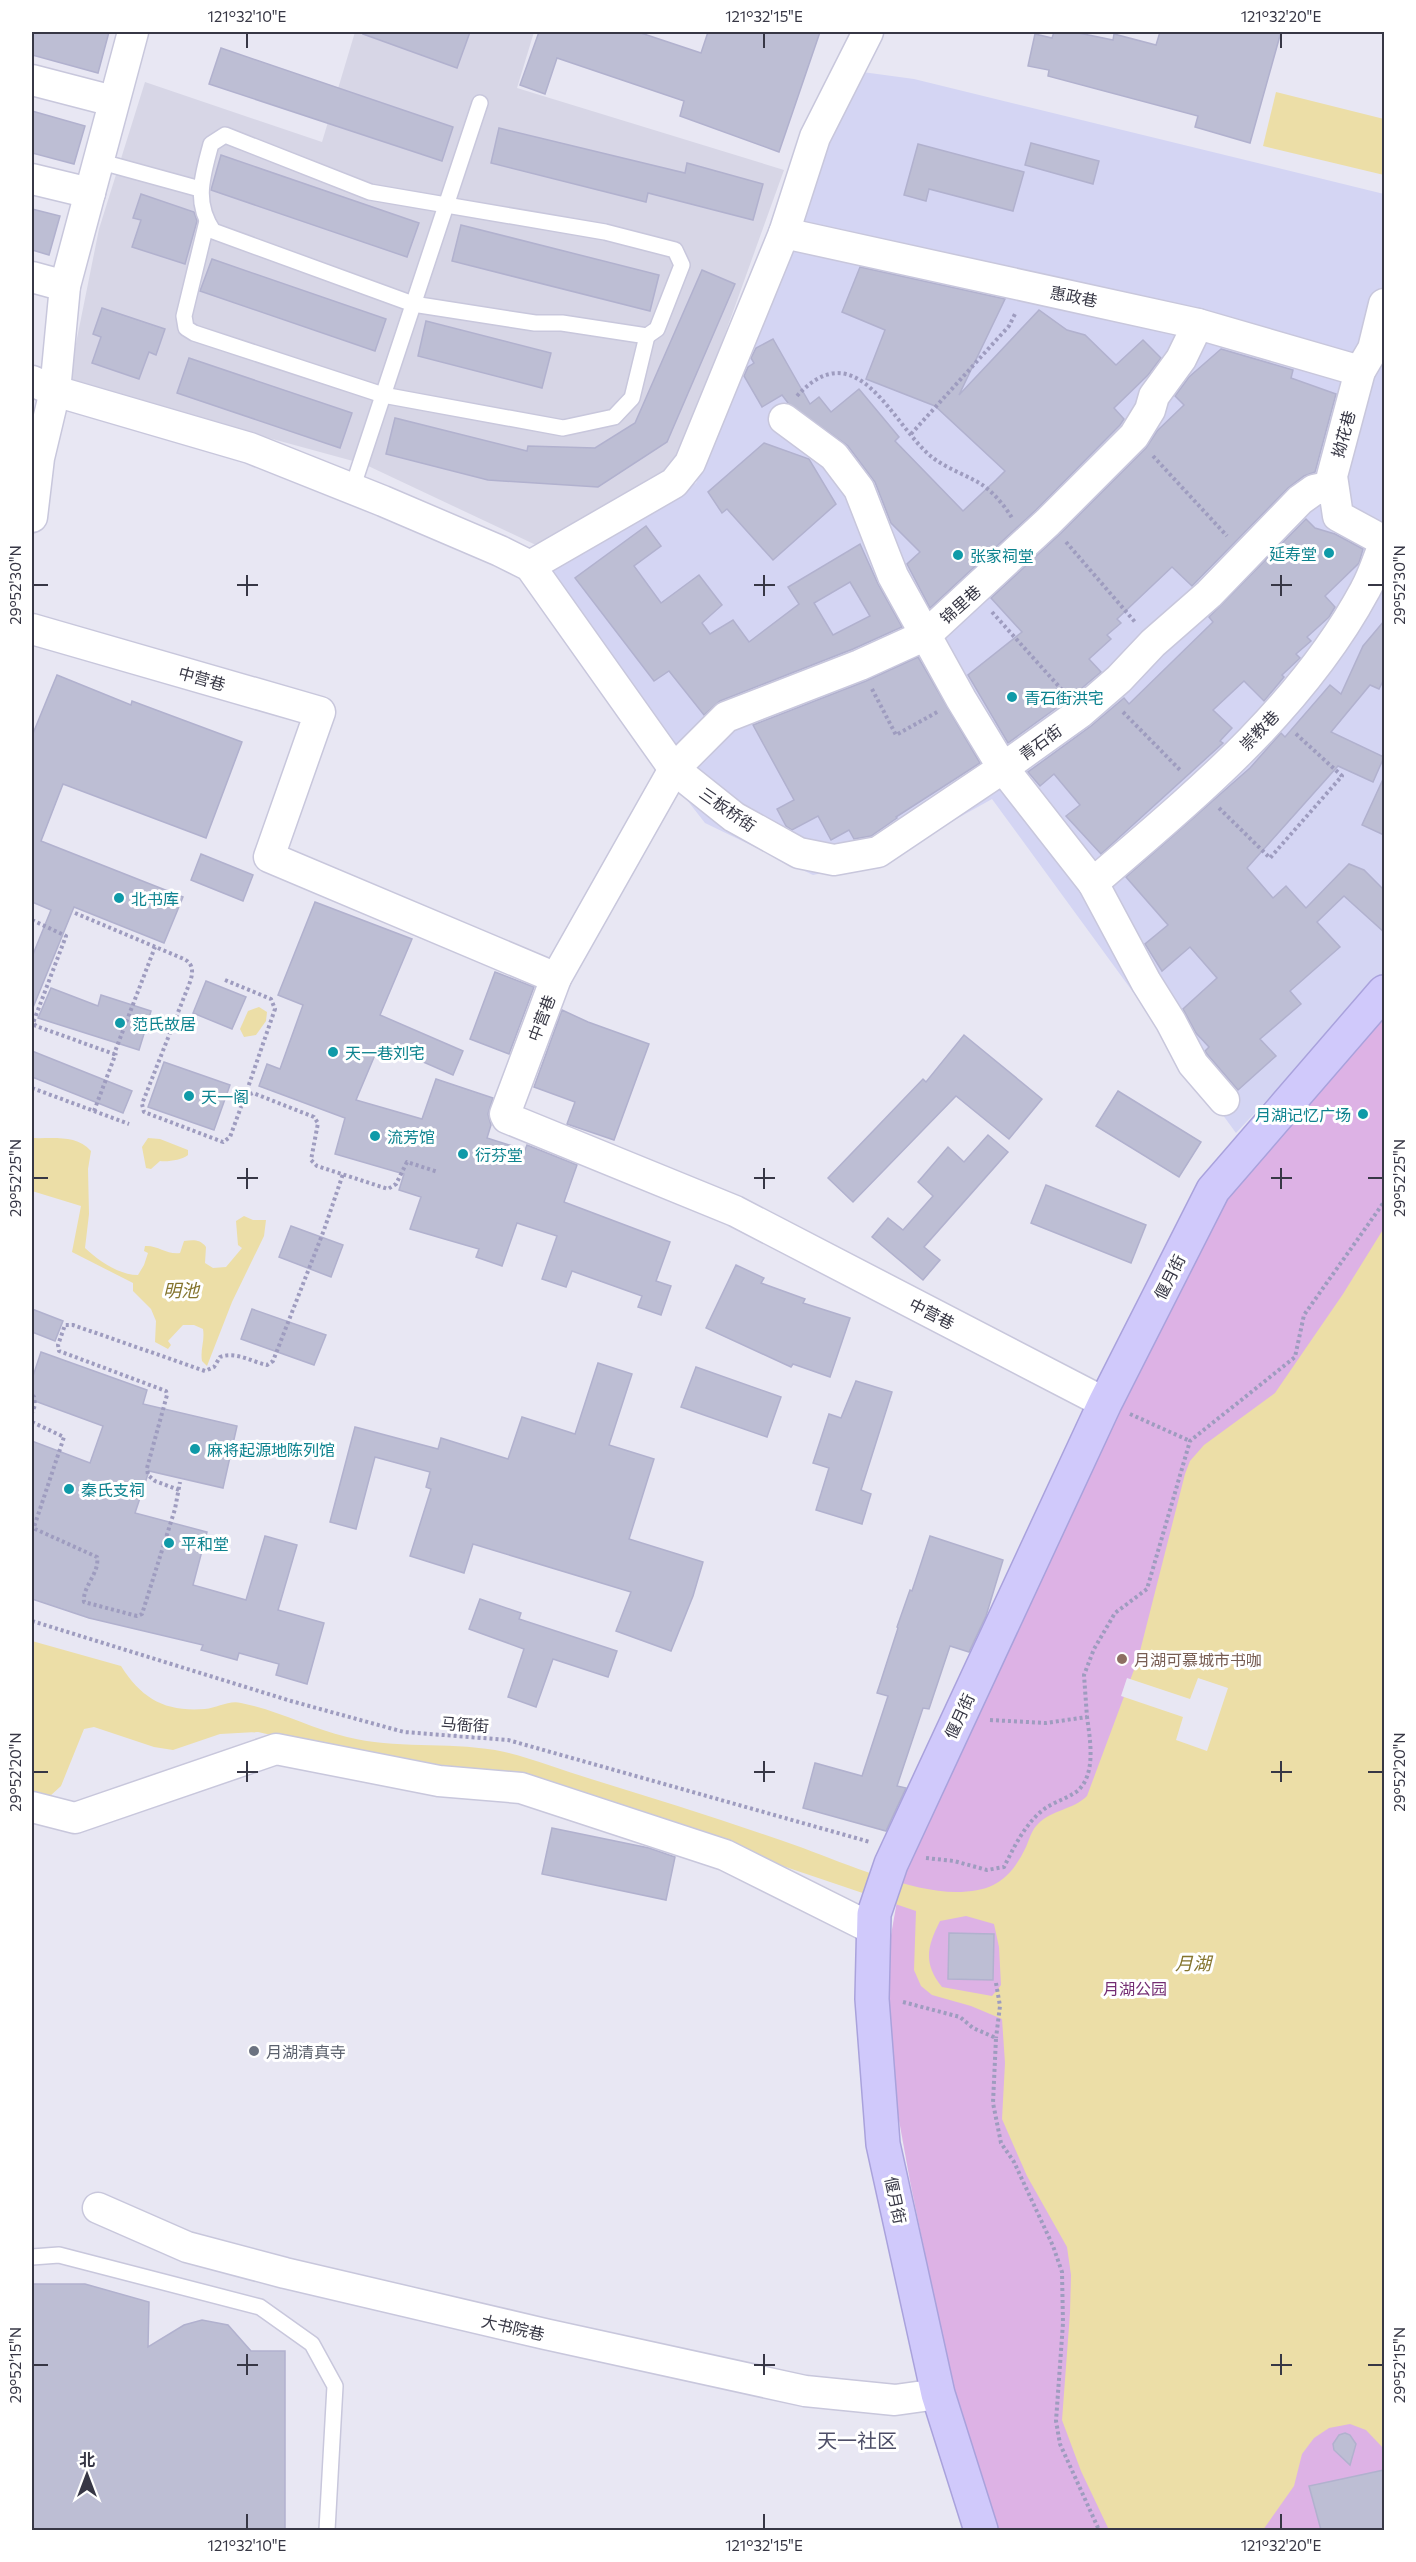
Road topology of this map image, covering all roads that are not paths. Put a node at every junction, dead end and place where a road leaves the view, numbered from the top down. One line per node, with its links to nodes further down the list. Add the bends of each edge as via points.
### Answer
1 (133, 32): 4 (street)
2 (868, 32): 12 (street, via 815,137)
3 (32, 80): 4 (street)
4 (113, 101): 6 (street)
5 (480, 102): 10 (lane)
6 (98, 161): 8 (lane); 9 (street)
7 (32, 179): 9 (street)
8 (200, 189): 10 (lane, via 211,144 225,135 370,192); 11 (lane)
9 (90, 193): 14 (street)
10 (447, 203): 15 (lane); 18 (lane, via 605,231 675,250 682,265 657,329)
11 (207, 221): 15 (lane, via 213,231); 21 (lane, via 184,316 186,328)
12 (784, 233): 17 (street, 惠政巷); 27 (street, via 683,475)
13 (32, 277): 14 (street)
14 (65, 286): 20 (street)
15 (413, 304): 18 (lane); 21 (lane)
16 (1384, 304): 19 (street, 拗花巷, via 1373,349)
17 (1198, 324): 19 (street, 惠政巷); 29 (street, 锦里巷, via 1134,436)
18 (647, 336): 21 (lane, via 632,398 614,417 563,428)
19 (1360, 371): 23 (street, 拗花巷, via 1337,452)
20 (43, 386): 24 (street, via 250,448); 25 (street)
21 (383, 395): 24 (lane)
22 (784, 419): 29 (street, 青石街, via 834,456 859,489 892,576)
23 (1333, 486): 26 (street, 拗花巷, via 1338,516); 30 (street, 青石街, via 1314,490 1300,500 1104,692)
24 (352, 489): 27 (street)
25 (32, 517)
26 (1384, 543): 32 (street, 崇教巷, via 1367,588 1344,626 1274,715 1201,790)
27 (530, 566): 31 (street, 三板桥街)
28 (32, 629): 33 (street, 中营巷, via 320,712 269,857)
29 (926, 635): 30 (street, 青石街); 31 (street, 锦里巷, via 860,666 726,717)
30 (1003, 768): 31 (street, 三板桥街, via 878,852 834,860 799,853 734,817); 32 (street)
31 (674, 769): 33 (street, 锦里巷)
32 (1093, 883): 35 (street, via 1193,1064)
33 (556, 978): 36 (street, 中营巷, via 505,1114 507,1118 735,1211)
34 (1384, 992): 36 (street, 偃月街, via 1213,1190)
35 (1224, 1100)
36 (1114, 1407): 38 (street, 偃月街, via 959,1716 894,1857)
37 (32, 1807): 38 (street, via 75,1818 276,1749 440,1781 521,1788 725,1855)
38 (873, 1922): 41 (street, 偃月街, via 872,2000 883,2144)
39 (99, 2208): 41 (street, 大书院巷, via 187,2247 556,2337 805,2391 895,2400)
40 (32, 2257): 42 (lane, via 59,2255 260,2307 312,2344 335,2386)
41 (938, 2394): 43 (street, 偃月街)
42 (327, 2530)
43 (981, 2530)

